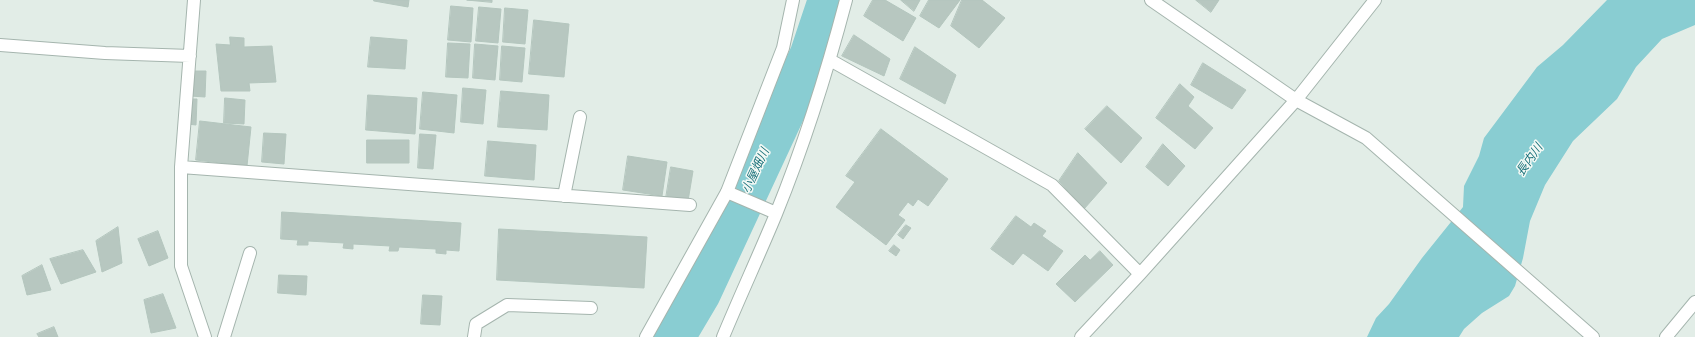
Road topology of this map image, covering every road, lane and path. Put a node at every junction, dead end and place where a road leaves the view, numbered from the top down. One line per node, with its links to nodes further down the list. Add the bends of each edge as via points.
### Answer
1 (194, 0): 7 (street)
2 (793, 0): 12 (street, via 782,48)
3 (846, 0): 8 (street)
4 (1151, 0): 9 (street)
5 (1375, 0): 9 (street)
6 (0, 45): 7 (street)
7 (190, 56): 11 (street)
8 (830, 60): 15 (street); 17 (street, via 1052,185)
9 (1296, 100): 17 (street); 26 (street, via 1366,138)
10 (580, 117): 13 (street)
11 (181, 167): 13 (street); 20 (street, via 181,266)
12 (731, 193): 15 (street); 23 (street)
13 (564, 196): 14 (street)
14 (690, 205)
15 (772, 211): 24 (street)
16 (250, 253): 21 (street)
17 (1140, 274): 25 (street)
18 (1695, 302): 27 (street)
19 (591, 308): 22 (street, via 506,305 476,324)
20 (205, 337)
21 (224, 337)
22 (474, 337)
23 (646, 337)
24 (723, 337)
25 (1081, 337)
26 (1593, 337)
27 (1666, 337)

